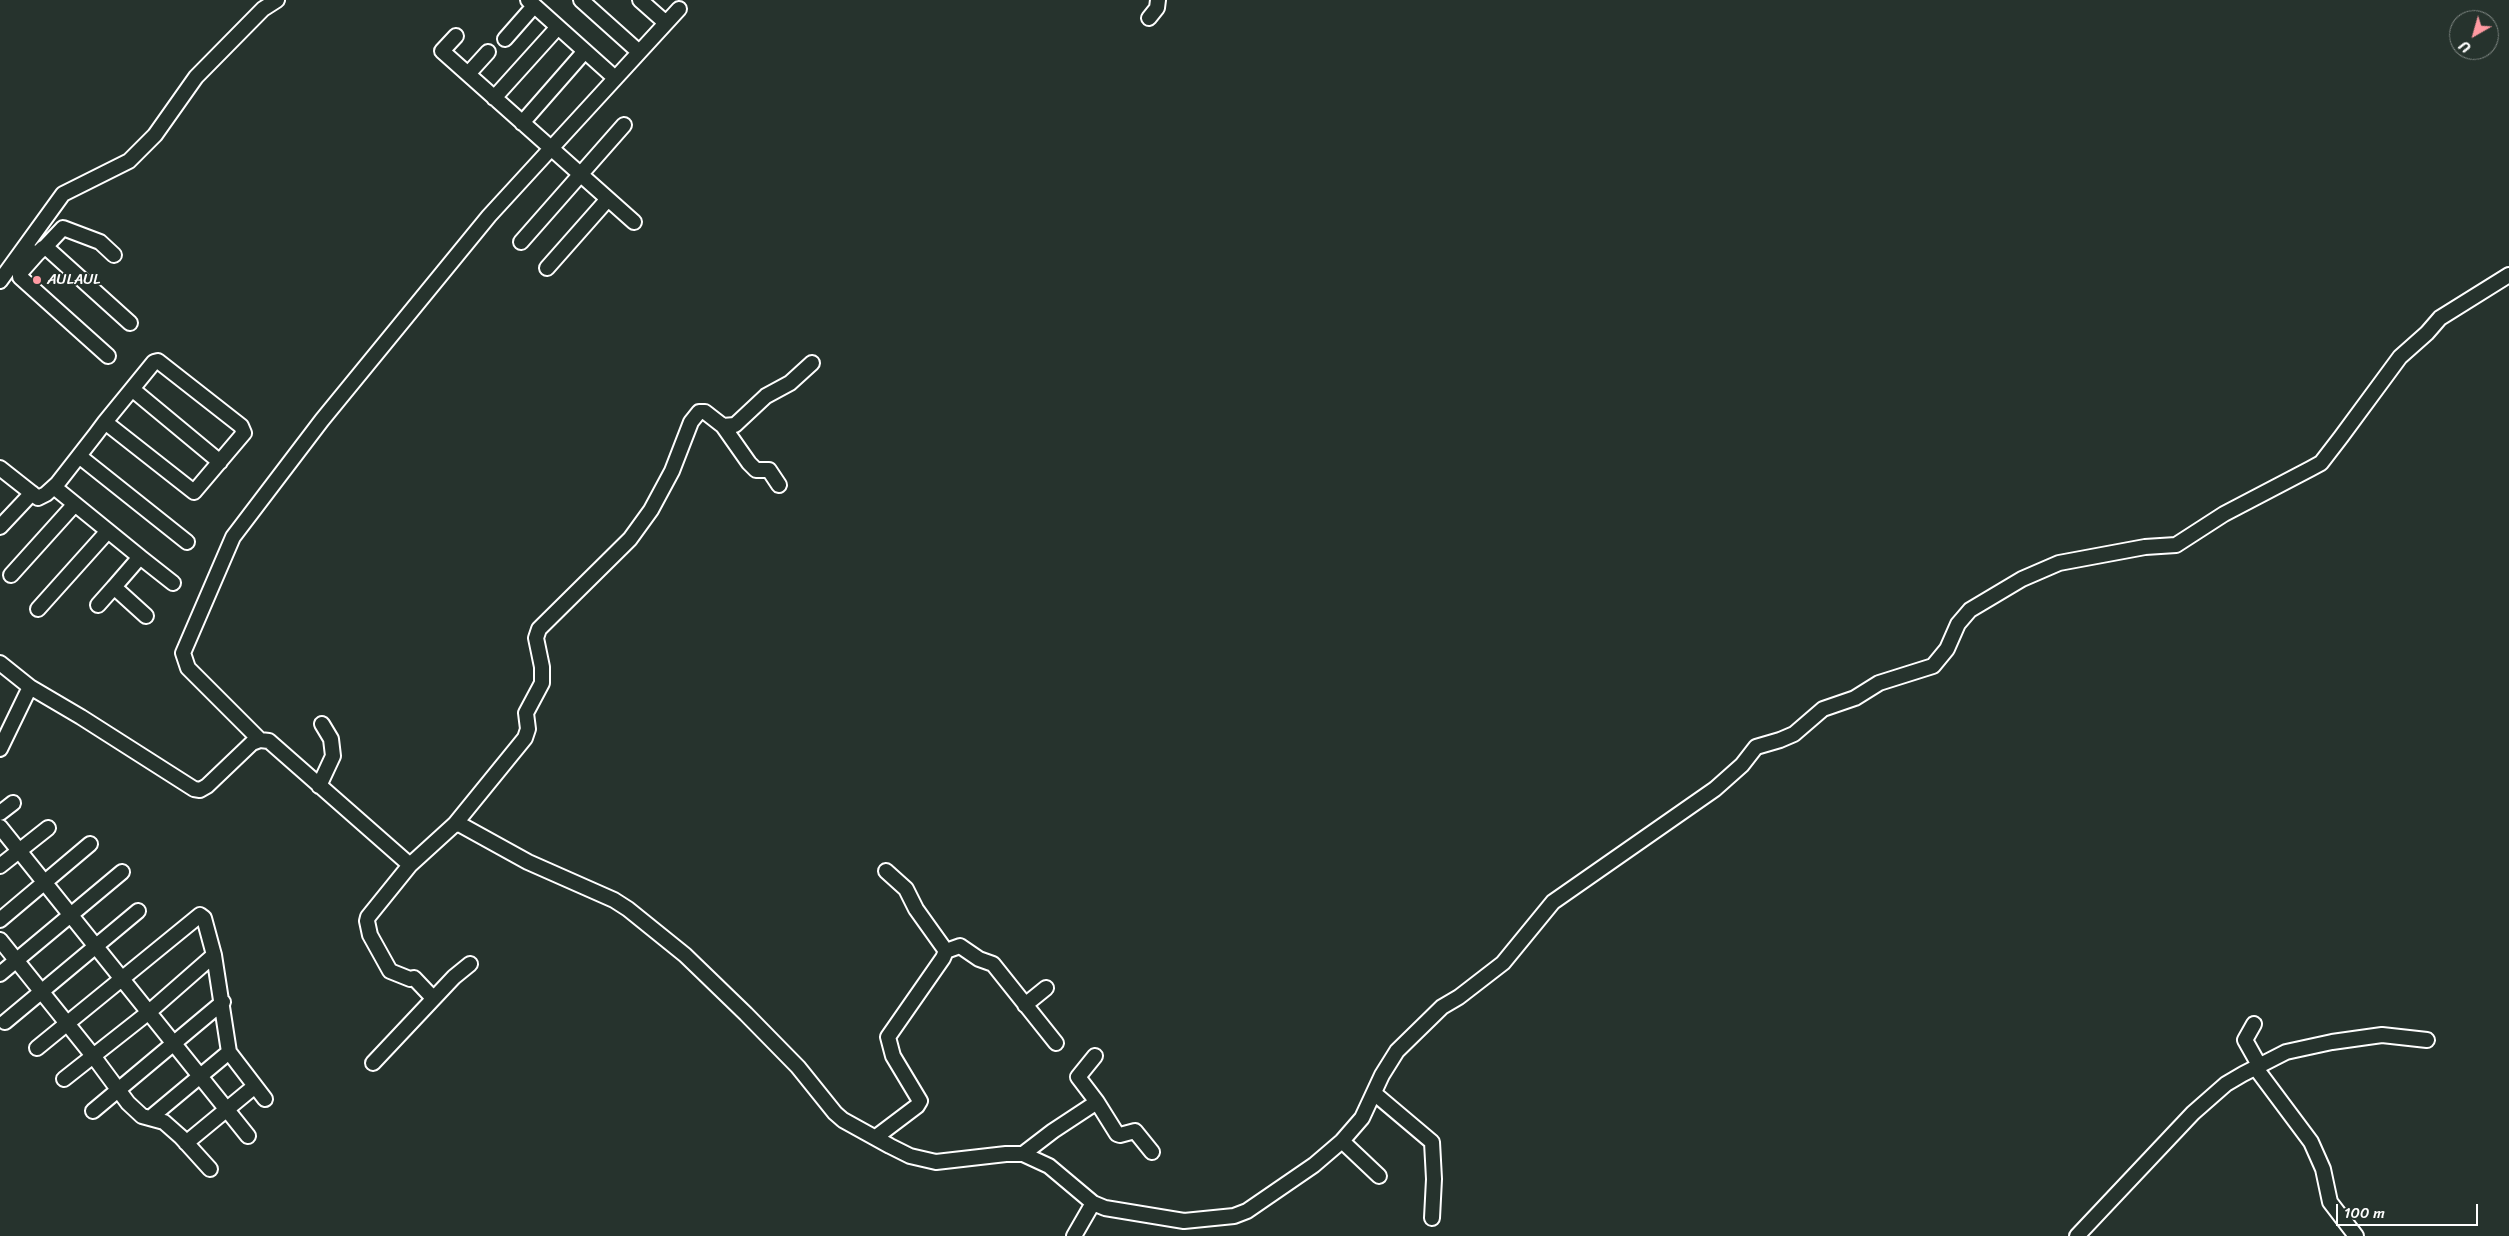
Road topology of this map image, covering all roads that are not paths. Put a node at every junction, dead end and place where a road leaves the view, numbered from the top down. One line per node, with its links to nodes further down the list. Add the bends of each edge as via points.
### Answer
1 (277, 0): 25 (street, via 263,8 196,77 155,135 129,162 63,194)
2 (581, 0): 14 (street)
3 (640, 0): 8 (street)
4 (1158, 0): 7 (street, via 1157,8)
5 (531, 3): 9 (street); 11 (street)
6 (679, 9): 8 (street)
7 (1149, 18)
8 (666, 23): 14 (street)
9 (558, 26): 12 (street); 17 (street)
10 (456, 36): 15 (street, via 442,51)
11 (505, 39)
12 (585, 51): 16 (street); 18 (street)
13 (488, 52): 15 (street)
14 (639, 52): 16 (street)
15 (468, 74): 17 (street)
16 (615, 78): 20 (street)
17 (494, 98): 18 (street)
18 (522, 123): 20 (street)
19 (624, 125): 21 (street)
20 (551, 148): 21 (street); 56 (street, via 398,325 233,537 183,653 188,668)
21 (580, 175): 22 (street); 24 (street)
22 (608, 199): 23 (street); 27 (street)
23 (634, 222)
24 (521, 242)
25 (36, 250): 26 (street, via 62,228 100,242); 29 (street); 30 (street); 31 (street, via 20,277)
26 (114, 255)
27 (547, 268)
28 (2509, 275): 104 (street, via 2440,318 2388,371 2316,466 2224,514 2176,545 2060,562 2022,579 1970,610 1933,666 1879,684 1855,698 1823,710 1794,734 1756,746 1742,765 1715,789 1553,902 1503,963 1442,1007 1397,1051)
29 (0, 282)
30 (130, 323)
31 (108, 356)
32 (812, 363): 35 (street, via 790,383 766,396 735,425)
33 (132, 389): 34 (street); 37 (street); 37 (street, via 154,362 161,362 241,426 243,437)
34 (105, 422): 36 (street); 37 (street, via 193,492)
35 (724, 426): 39 (street, via 749,463 756,470 769,470); 61 (street, via 705,412 699,412 690,422 672,471 651,510 630,539 539,629 536,638 542,683 526,712 528,729 525,738)
36 (79, 456): 40 (street); 45 (street)
37 (220, 462)
38 (0, 468): 41 (street)
39 (779, 485)
40 (54, 487): 41 (street, via 38,498); 42 (street)
41 (32, 493): 43 (street)
42 (75, 504): 44 (street); 47 (street)
43 (0, 527)
44 (108, 531): 46 (street); 51 (street)
45 (187, 542)
46 (140, 557): 48 (street); 49 (street)
47 (12, 575)
48 (173, 582)
49 (114, 587): 50 (street); 52 (street)
50 (98, 605)
51 (38, 609)
52 (146, 616)
53 (1, 665): 54 (street)
54 (30, 687): 56 (street, via 194,789 206,786 252,743); 57 (street)
55 (322, 724): 58 (street, via 331,739 333,756)
56 (260, 740): 58 (street, via 269,742)
57 (0, 749)
58 (319, 786): 67 (street)
59 (13, 803): 60 (street)
60 (0, 814)
61 (455, 824): 67 (street); 111 (street, via 628,908 685,955 746,1014 798,1067 835,1113)
62 (0, 827): 65 (street)
63 (48, 828): 65 (street)
64 (90, 844): 70 (street)
65 (19, 850): 66 (street); 70 (street)
66 (0, 866)
67 (410, 866): 84 (street, via 367,922 370,935 390,971 414,978)
68 (886, 871): 76 (street, via 906,889)
69 (122, 872): 72 (street)
70 (44, 882): 72 (street); 73 (street)
71 (138, 911): 75 (street)
72 (70, 914): 75 (street); 78 (street)
73 (0, 920)
74 (0, 940): 78 (street)
75 (96, 947): 81 (street); 83 (street)
76 (946, 951): 86 (street, via 960,946 993,964); 111 (street, via 888,1037 893,1056 920,1101)
77 (214, 955): 81 (street, via 204,918 197,915); 85 (street); 87 (street)
78 (16, 960): 80 (street); 83 (street)
79 (470, 964): 84 (street)
80 (0, 974)
81 (122, 979): 87 (street); 89 (street)
82 (1046, 988): 86 (street)
83 (41, 991): 88 (street); 89 (street)
84 (433, 998): 98 (street)
85 (223, 1002): 92 (street); 95 (street)
86 (1025, 1005): 93 (street)
87 (149, 1012): 92 (street); 97 (street)
88 (5, 1022)
89 (67, 1024): 94 (street); 97 (street)
90 (2254, 1024): 99 (street, via 2245,1040)
91 (2428, 1040): 99 (street, via 2382,1035 2332,1042 2286,1052)
92 (174, 1043): 100 (street); 103 (street)
93 (1056, 1043)
94 (36, 1048)
95 (229, 1052): 100 (street); 102 (street)
96 (1096, 1056): 106 (street, via 1078,1077)
97 (94, 1057): 101 (street); 103 (street)
98 (373, 1062)
99 (2257, 1066): 121 (street, via 2226,1084 2193,1114); 122 (street, via 2311,1142 2323,1169 2330,1202)
100 (199, 1075): 107 (street); 109 (street)
101 (64, 1079)
102 (255, 1086): 105 (street); 107 (street)
103 (118, 1092): 108 (street); 109 (street, via 136,1113)
104 (1374, 1093): 112 (street, via 1362,1118); 119 (street, via 1432,1142)
105 (265, 1099)
106 (1097, 1102): 114 (street, via 1117,1134 1135,1131); 115 (street)
107 (227, 1109): 110 (street); 113 (street)
108 (93, 1111)
109 (150, 1118): 113 (street, via 164,1122)
110 (248, 1136)
111 (876, 1137): 115 (street, via 910,1156 936,1162)
112 (1342, 1141): 117 (street); 118 (street, via 1314,1165 1247,1211 1234,1216 1184,1221 1105,1208)
113 (186, 1143): 116 (street)
114 (1152, 1152)
115 (1023, 1154): 118 (street, via 1049,1166)
116 (210, 1169)
117 (1379, 1176)
118 (1093, 1203): 120 (street)
119 (1432, 1218)
120 (1074, 1236)
121 (2077, 1236)
122 (2355, 1236)

